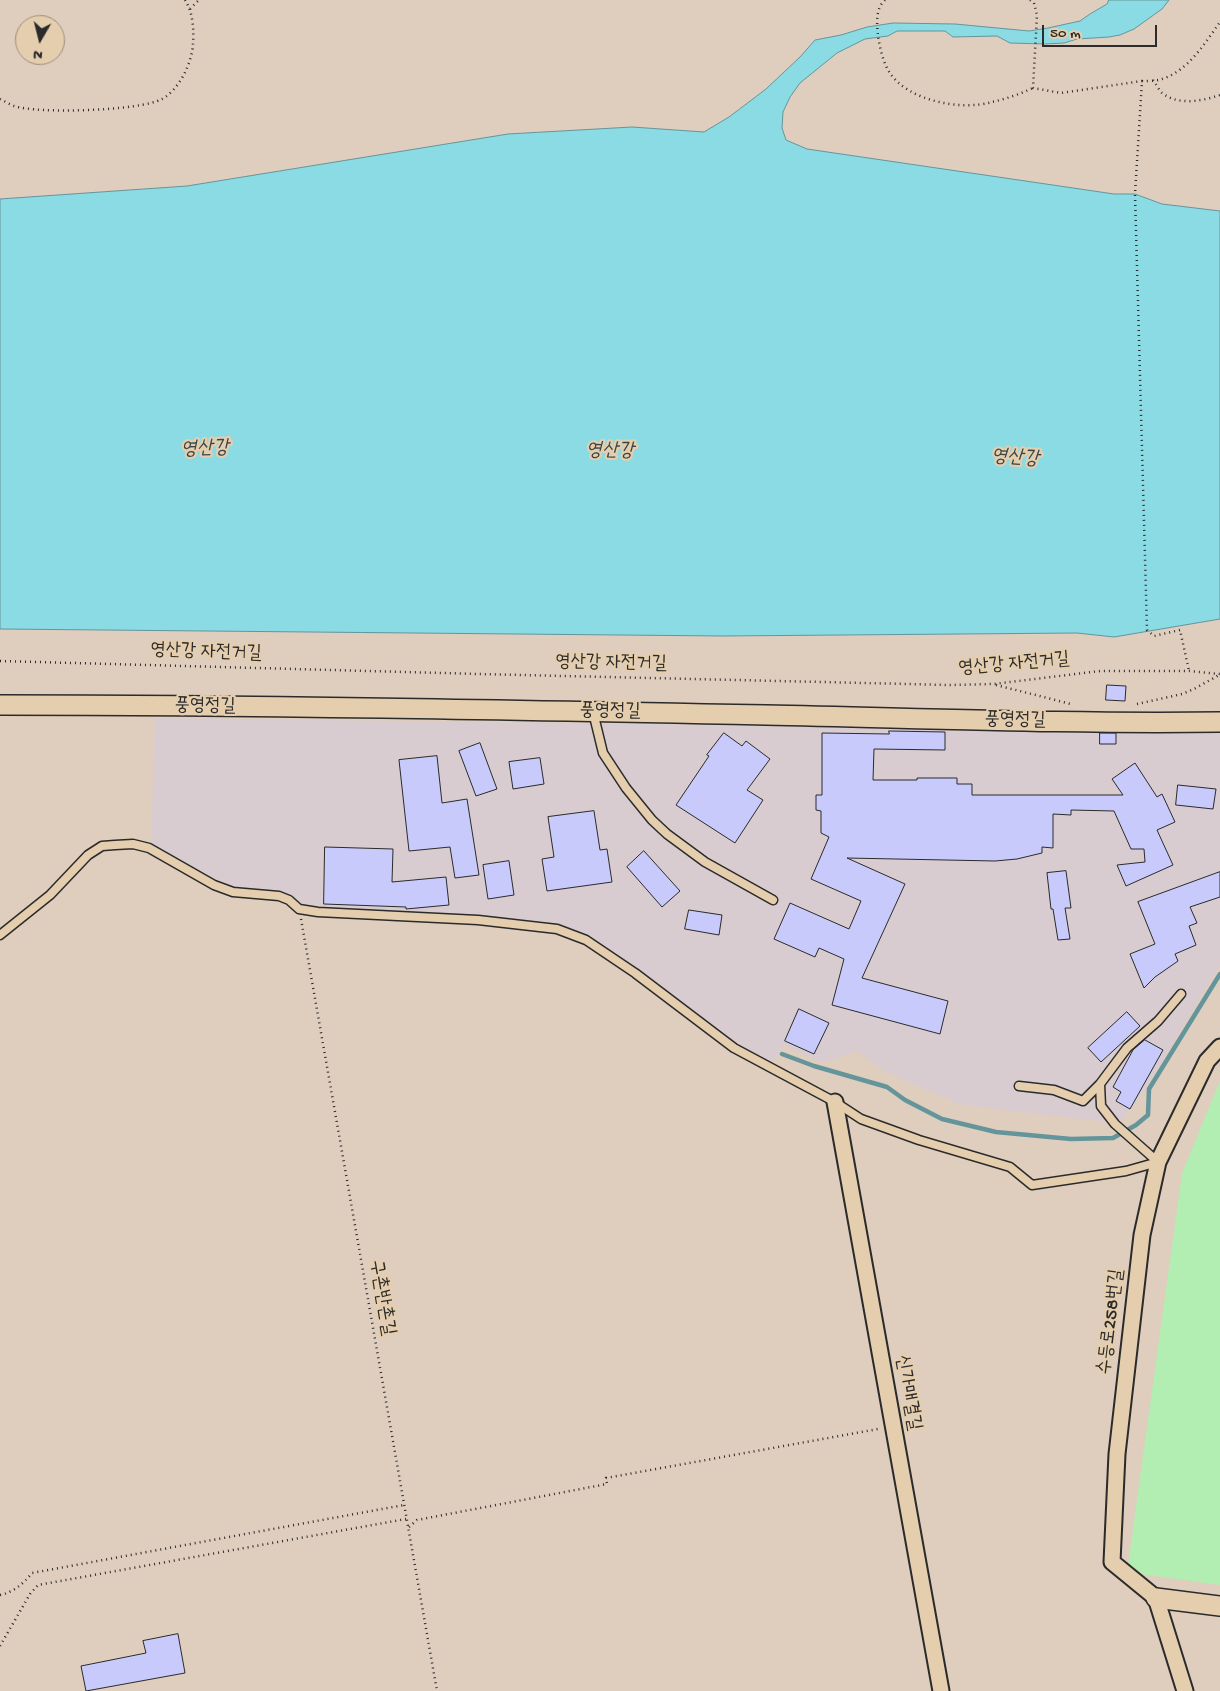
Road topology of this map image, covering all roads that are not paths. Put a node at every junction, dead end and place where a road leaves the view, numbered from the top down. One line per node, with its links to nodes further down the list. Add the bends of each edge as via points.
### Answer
1 (0, 705): 2 (street, 풍영정길)
2 (593, 712): 3 (street, 풍영정길, via 1103,723); 4 (lane, via 603,753 652,820 704,862)
3 (1220, 722)
4 (774, 900)
5 (0, 935): 12 (lane, via 50,895 88,855 102,846 133,844 149,848 233,892 280,896 300,909 478,920 556,929 586,940 734,1048)
6 (1181, 994): 10 (lane, via 1158,1021 1127,1048)
7 (1220, 1037): 9 (street)
8 (1220, 1047): 9 (street, 수등로258번길)
9 (1206, 1061): 13 (street, 수등로258번길)
10 (1100, 1084): 11 (lane, via 1083,1101 1054,1090); 13 (lane, via 1101,1106 1115,1124)
11 (1019, 1086)
12 (834, 1102): 13 (lane, via 861,1119 1010,1167 1032,1186 1126,1171); 16 (street, 신가매결길)
13 (1158, 1162): 14 (street, 수등로258번길, via 1142,1235 1117,1454 1112,1562)
14 (1156, 1598): 15 (street); 17 (street)
15 (1220, 1606)
16 (941, 1691)
17 (1185, 1691)

